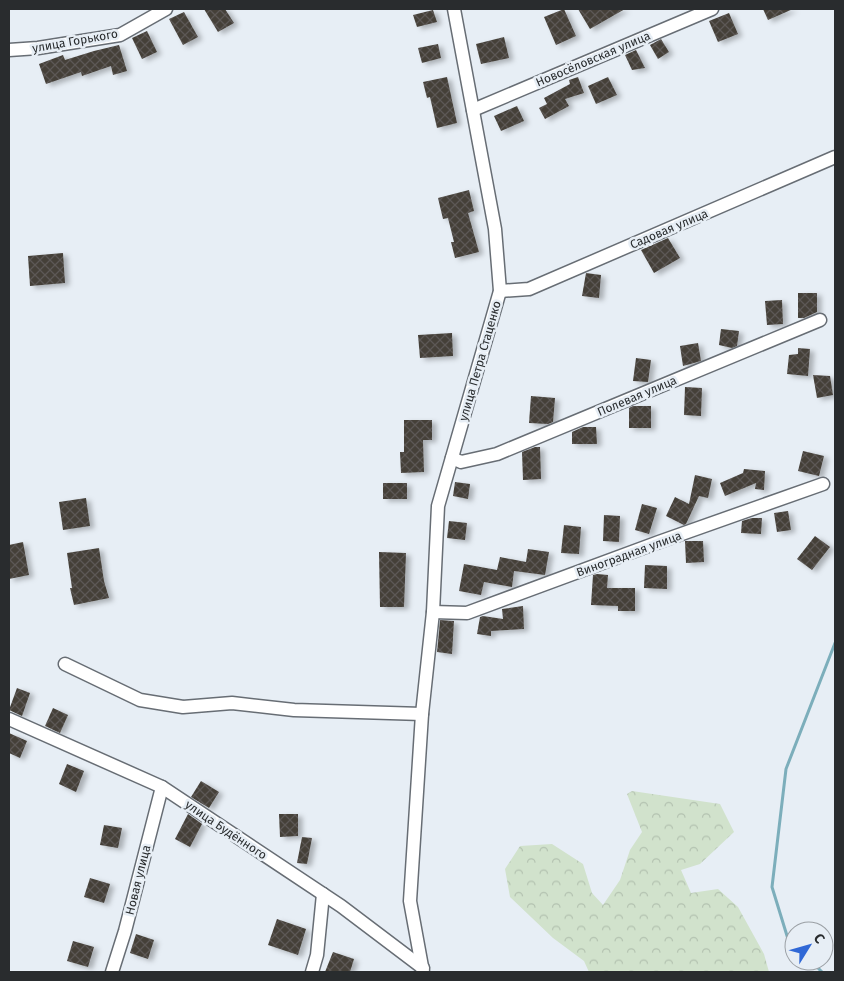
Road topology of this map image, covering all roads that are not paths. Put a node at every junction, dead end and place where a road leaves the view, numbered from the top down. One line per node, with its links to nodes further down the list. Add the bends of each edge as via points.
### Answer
1 (166, 9): 4 (street, улица Горького, via 120,35)
2 (454, 9): 5 (street, улица Петра Стаценко)
3 (712, 9): 5 (street, Новосёловская улица)
4 (9, 50)
5 (474, 110): 7 (street, улица Петра Стаценко, via 495,229)
6 (835, 157): 7 (street, Садовая улица, via 529,289)
7 (500, 291): 9 (street, улица Петра Стаценко)
8 (820, 320): 9 (street, Полевая улица, via 497,454 461,462)
9 (452, 458): 11 (street, улица Петра Стаценко, via 438,506)
10 (823, 484): 11 (street, Виноградная улица, via 467,613)
11 (433, 612): 13 (street, улица Петра Стаценко)
12 (65, 664): 13 (street, via 140,700 183,707 232,703 294,710)
13 (422, 714): 17 (street, улица Петра Стаценко, via 410,901)
14 (9, 719): 15 (street, улица Будённого)
15 (162, 787): 16 (street, улица Будённого); 18 (street, Новая улица)
16 (323, 894): 17 (street, улица Будённого); 19 (street, via 317,955)
17 (423, 970)
18 (112, 972)
19 (312, 972)

